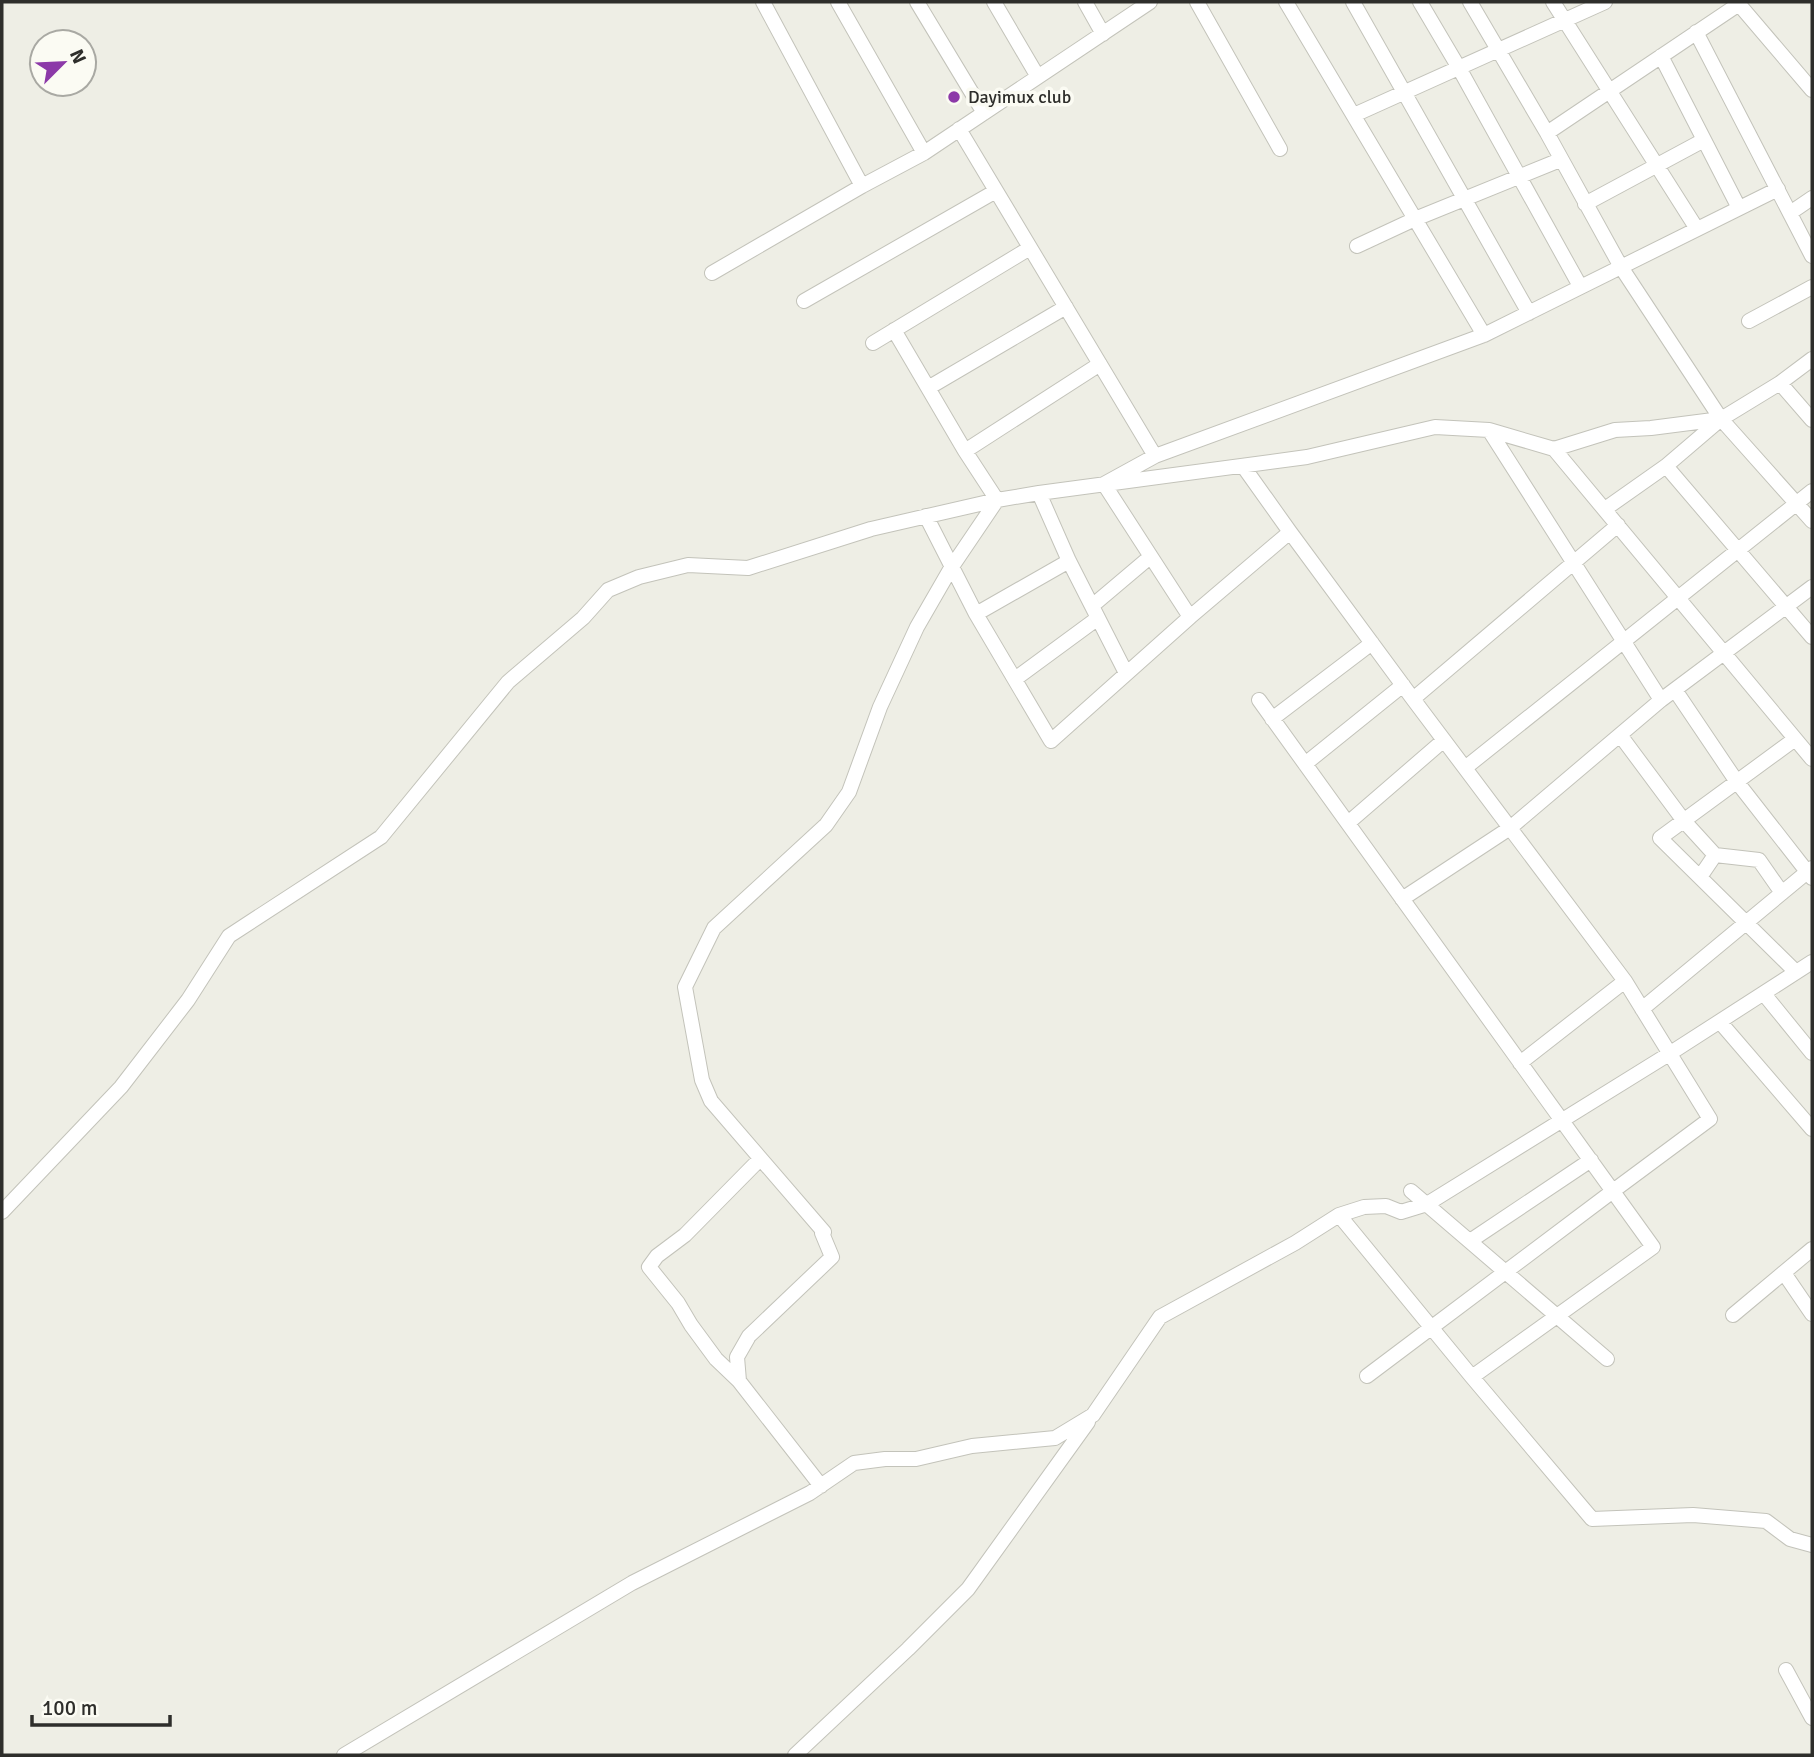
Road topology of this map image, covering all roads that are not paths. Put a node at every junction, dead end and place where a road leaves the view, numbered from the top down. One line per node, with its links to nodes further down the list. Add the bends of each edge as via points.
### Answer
1 (763, 2): 35 (street)
2 (838, 2): 31 (street)
3 (917, 2): 25 (street)
4 (994, 2): 21 (street)
5 (1085, 2): 17 (street)
6 (1150, 2): 17 (street)
7 (1198, 2): 30 (street)
8 (1288, 2): 26 (street)
9 (1353, 2): 24 (street)
10 (1420, 2): 20 (street)
11 (1470, 2): 18 (street)
12 (1553, 2): 15 (street)
13 (1605, 2): 15 (street)
14 (1738, 3): 16 (street); 22 (street)
15 (1564, 20): 18 (street); 23 (street)
16 (1696, 32): 19 (street); 36 (street)
17 (1103, 34): 21 (street)
18 (1498, 50): 20 (street); 28 (street)
19 (1661, 56): 23 (street); 29 (street)
20 (1459, 68): 24 (street); 34 (street)
21 (1038, 77): 25 (street)
22 (1812, 90)
23 (1611, 91): 28 (street); 33 (street)
24 (1405, 93): 26 (street); 38 (street)
25 (984, 113): 27 (street)
26 (1354, 115): 43 (street)
27 (959, 129): 31 (street); 37 (street)
28 (1547, 133): 32 (street)
29 (1704, 140): 33 (street); 41 (street)
30 (1280, 149)
31 (924, 153): 35 (street)
32 (1560, 160): 34 (street); 40 (street)
33 (1658, 165): 40 (street); 44 (street)
34 (1518, 176): 38 (street); 50 (street)
35 (862, 186): 49 (street)
36 (1778, 189): 41 (street); 42 (street)
37 (996, 191): 46 (street); 52 (street)
38 (1464, 198): 43 (street); 54 (street)
39 (1812, 198): 42 (street)
40 (1585, 204): 48 (street)
41 (1739, 208): 44 (street)
42 (1790, 213): 47 (street)
43 (1415, 219): 45 (street); 57 (street)
44 (1698, 229): 48 (street)
45 (1357, 246)
46 (1030, 248): 53 (street); 56 (street)
47 (1812, 256)
48 (1621, 267): 50 (street); 63 (street)
49 (712, 273)
50 (1580, 286): 54 (street)
51 (1812, 287): 55 (street)
52 (804, 301)
53 (1066, 307): 60 (street); 62 (street)
54 (1529, 313): 57 (street)
55 (1749, 321)
56 (894, 330): 58 (street); 62 (street)
57 (1484, 335): 68 (street)
58 (873, 343)
59 (1812, 359): 61 (street)
60 (1100, 364): 67 (street); 68 (street)
61 (1780, 383): 63 (street); 64 (street)
62 (928, 388): 67 (street)
63 (1721, 419): 66 (street, via 1615,430); 70 (street); 75 (street)
64 (1812, 421)
65 (1489, 430): 66 (street); 69 (street, via 1435,427 1307,457); 84 (street)
66 (1554, 449): 76 (street)
67 (965, 451): 74 (street)
68 (1155, 456): 71 (street)
69 (1243, 466): 71 (street); 80 (street)
70 (1666, 466): 76 (street); 81 (street)
71 (1104, 484): 73 (street); 82 (street)
72 (1812, 491): 75 (street)
73 (1039, 492): 74 (street); 83 (street)
74 (997, 500): 77 (street); 85 (street)
75 (1797, 503): 78 (street); 81 (street)
76 (1605, 509): 79 (street)
77 (926, 516): 85 (street); 135 (street, via 748,568 688,565 608,590 583,618 508,682 381,837 229,936 188,1000 121,1087)
78 (1812, 521)
79 (1618, 525): 84 (street); 87 (street)
80 (1290, 532): 91 (street); 94 (street)
81 (1739, 551): 87 (street); 88 (street)
82 (1150, 557): 89 (street); 91 (street)
83 (1069, 561): 89 (street); 90 (street)
84 (1573, 562): 93 (street); 100 (street)
85 (951, 568): 90 (street); 130 (street, via 880,706 849,792 826,825 714,928 685,987 702,1080 711,1101)
86 (1812, 587): 88 (street)
87 (1678, 598): 93 (street); 95 (street)
88 (1787, 607): 92 (street); 95 (street)
89 (1095, 612): 96 (street); 97 (street)
90 (976, 614): 97 (street)
91 (1189, 617): 96 (street)
92 (1812, 637)
93 (1623, 641): 102 (street); 108 (street)
94 (1372, 643): 98 (street); 103 (street)
95 (1724, 653): 99 (street); 106 (street)
96 (1126, 673): 97 (street, via 1051,741)
97 (1015, 679)
98 (1403, 685): 100 (street); 107 (street)
99 (1675, 690): 102 (street); 109 (street)
100 (1413, 699): 105 (street)
101 (1259, 700): 103 (street)
102 (1661, 700): 104 (street)
103 (1272, 719): 107 (street)
104 (1619, 735): 110 (street); 112 (street)
105 (1444, 740): 108 (street); 111 (street)
106 (1806, 748): 109 (street)
107 (1305, 764): 111 (street)
108 (1465, 768): 112 (street)
109 (1737, 782): 110 (street); 114 (street)
110 (1684, 821): 113 (street); 115 (street, via 1660,838)
111 (1348, 823): 117 (street)
112 (1510, 828): 117 (street); 121 (street)
113 (1715, 855): 115 (street); 116 (street, via 1759,860)
114 (1810, 872): 116 (street)
115 (1700, 877): 118 (street)
116 (1782, 892): 118 (street)
117 (1402, 899): 127 (street)
118 (1746, 923): 120 (street); 123 (street)
119 (1812, 962): 120 (street)
120 (1796, 972): 122 (street)
121 (1625, 981): 123 (street); 127 (street)
122 (1764, 994): 124 (street); 125 (street)
123 (1642, 1009): 126 (street)
124 (1720, 1022): 126 (street); 129 (street)
125 (1812, 1053)
126 (1670, 1054): 128 (street); 133 (street, via 1710,1119)
127 (1520, 1063): 128 (street)
128 (1561, 1119): 131 (street); 134 (street)
129 (1812, 1129)
130 (760, 1159): 148 (street, via 824,1232 831,1257 749,1336 737,1357); 148 (street, via 649,1267 716,1359)
131 (1591, 1160): 133 (street); 137 (street)
132 (1411, 1191): 134 (street)
133 (1612, 1191): 139 (street); 143 (street, via 1653,1247)
134 (1427, 1204): 136 (street, via 1401,1212 1386,1206 1364,1206); 137 (street)
135 (2, 1212)
136 (1339, 1215): 144 (street); 149 (street, via 1160,1317)
137 (1470, 1241): 139 (street)
138 (1812, 1249): 140 (street)
139 (1506, 1272): 143 (street); 144 (street)
140 (1784, 1273): 141 (street); 142 (street)
141 (1812, 1314)
142 (1733, 1315)
143 (1558, 1316): 145 (street); 147 (street)
144 (1432, 1328): 146 (street); 147 (street)
145 (1607, 1359)
146 (1367, 1376)
147 (1472, 1377): 151 (street, via 1592,1519 1693,1515 1766,1521 1790,1539)
148 (739, 1381): 150 (street)
149 (1093, 1415): 150 (street, via 1055,1438 972,1446 916,1460 854,1463); 155 (street, via 968,1589)
150 (821, 1486): 154 (street, via 632,1583)
151 (1812, 1545)
152 (1786, 1670): 153 (street)
153 (1812, 1718)
154 (344, 1755)
155 (795, 1755)

